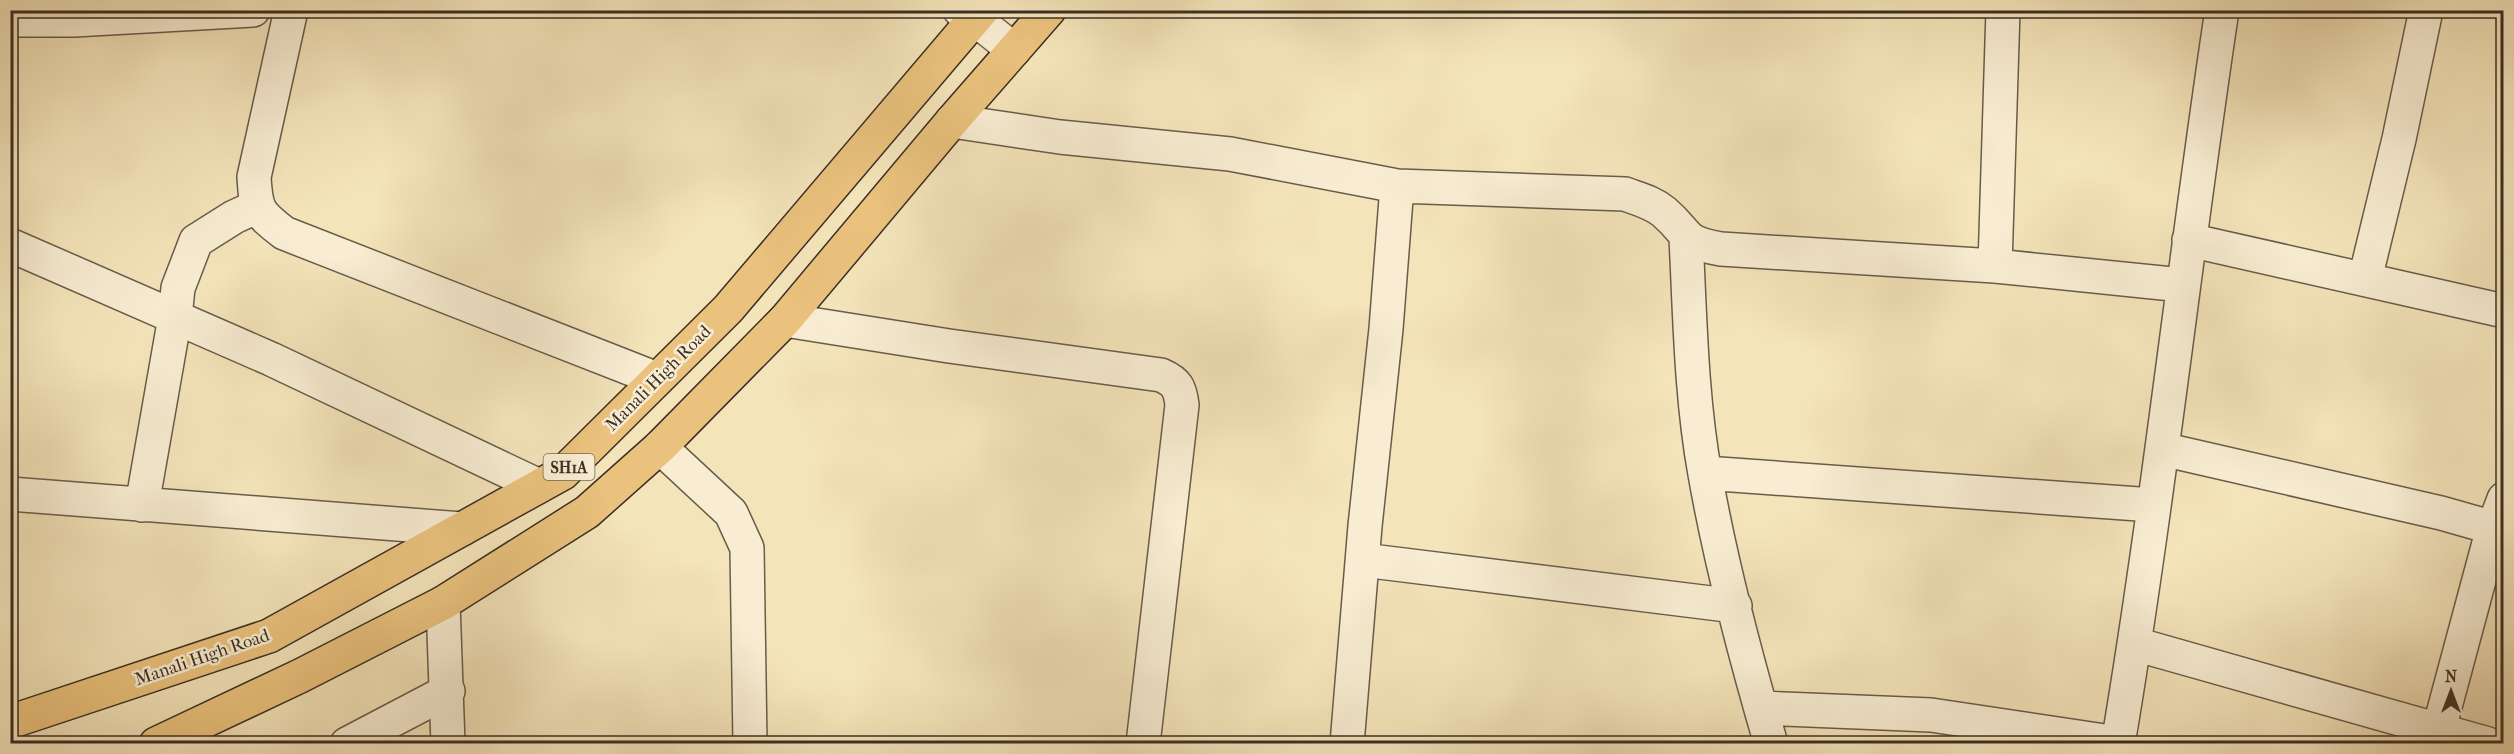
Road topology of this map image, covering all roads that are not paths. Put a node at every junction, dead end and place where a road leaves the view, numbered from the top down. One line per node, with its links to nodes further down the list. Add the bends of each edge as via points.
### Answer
1 (253, 10): 8 (street)
2 (291, 10): 12 (street, via 254,177)
3 (1048, 10): 9 (main road, SH1A)
4 (2003, 10): 16 (street)
5 (2222, 10): 14 (street)
6 (2426, 10): 17 (street)
7 (972, 13): 9 (street); 22 (main road, Manali High Road / SH1A, via 728,309)
8 (10, 20)
9 (1014, 50): 10 (main road, SH1A)
10 (952, 121): 11 (street, via 1060,137 1230,154); 21 (main road, SH1A)
11 (1397, 186): 13 (street, via 1625,194 1664,212); 32 (street)
12 (258, 206): 20 (street, via 196,241 178,288); 22 (street, via 263,216 284,232)
13 (1686, 238): 16 (street, via 1700,246 1721,249); 25 (street, via 1692,355)
14 (2189, 240): 17 (street); 18 (street)
15 (10, 245): 20 (street)
16 (1995, 266): 18 (street)
17 (2365, 279): 19 (street)
18 (2182, 285): 24 (street)
19 (2504, 311)
20 (175, 317): 26 (street); 28 (street)
21 (785, 320): 23 (main road, SH1A); 45 (street, via 1161,375 1174,381 1182,405)
22 (657, 379): 26 (main road, Manali High Road / SH1A, via 563,472)
23 (660, 447): 33 (main road, SH1A, via 587,512); 44 (street, via 730,513 747,548)
24 (2163, 449): 29 (street); 30 (street, via 2441,513)
25 (1705, 473): 29 (street); 34 (street)
26 (539, 486): 31 (main road, Manali High Road / SH1A)
27 (10, 494): 28 (street)
28 (142, 504): 31 (street)
29 (2153, 505): 35 (street)
30 (2500, 520): 39 (street)
31 (462, 529): 38 (main road, Manali High Road / SH1A, via 269,636)
32 (1363, 560): 34 (street); 46 (street)
33 (443, 603): 36 (street); 41 (main road, SH1A)
34 (1735, 606): 37 (street)
35 (2135, 644): 39 (street); 40 (street)
36 (448, 691): 42 (street); 43 (street)
37 (1761, 708): 40 (street, via 1931,715); 47 (street)
38 (10, 722)
39 (2439, 729): 48 (street)
40 (2118, 743)
41 (156, 744)
42 (347, 744)
43 (448, 744)
44 (750, 744)
45 (1143, 744)
46 (1347, 744)
47 (1771, 744)
48 (2488, 744)

